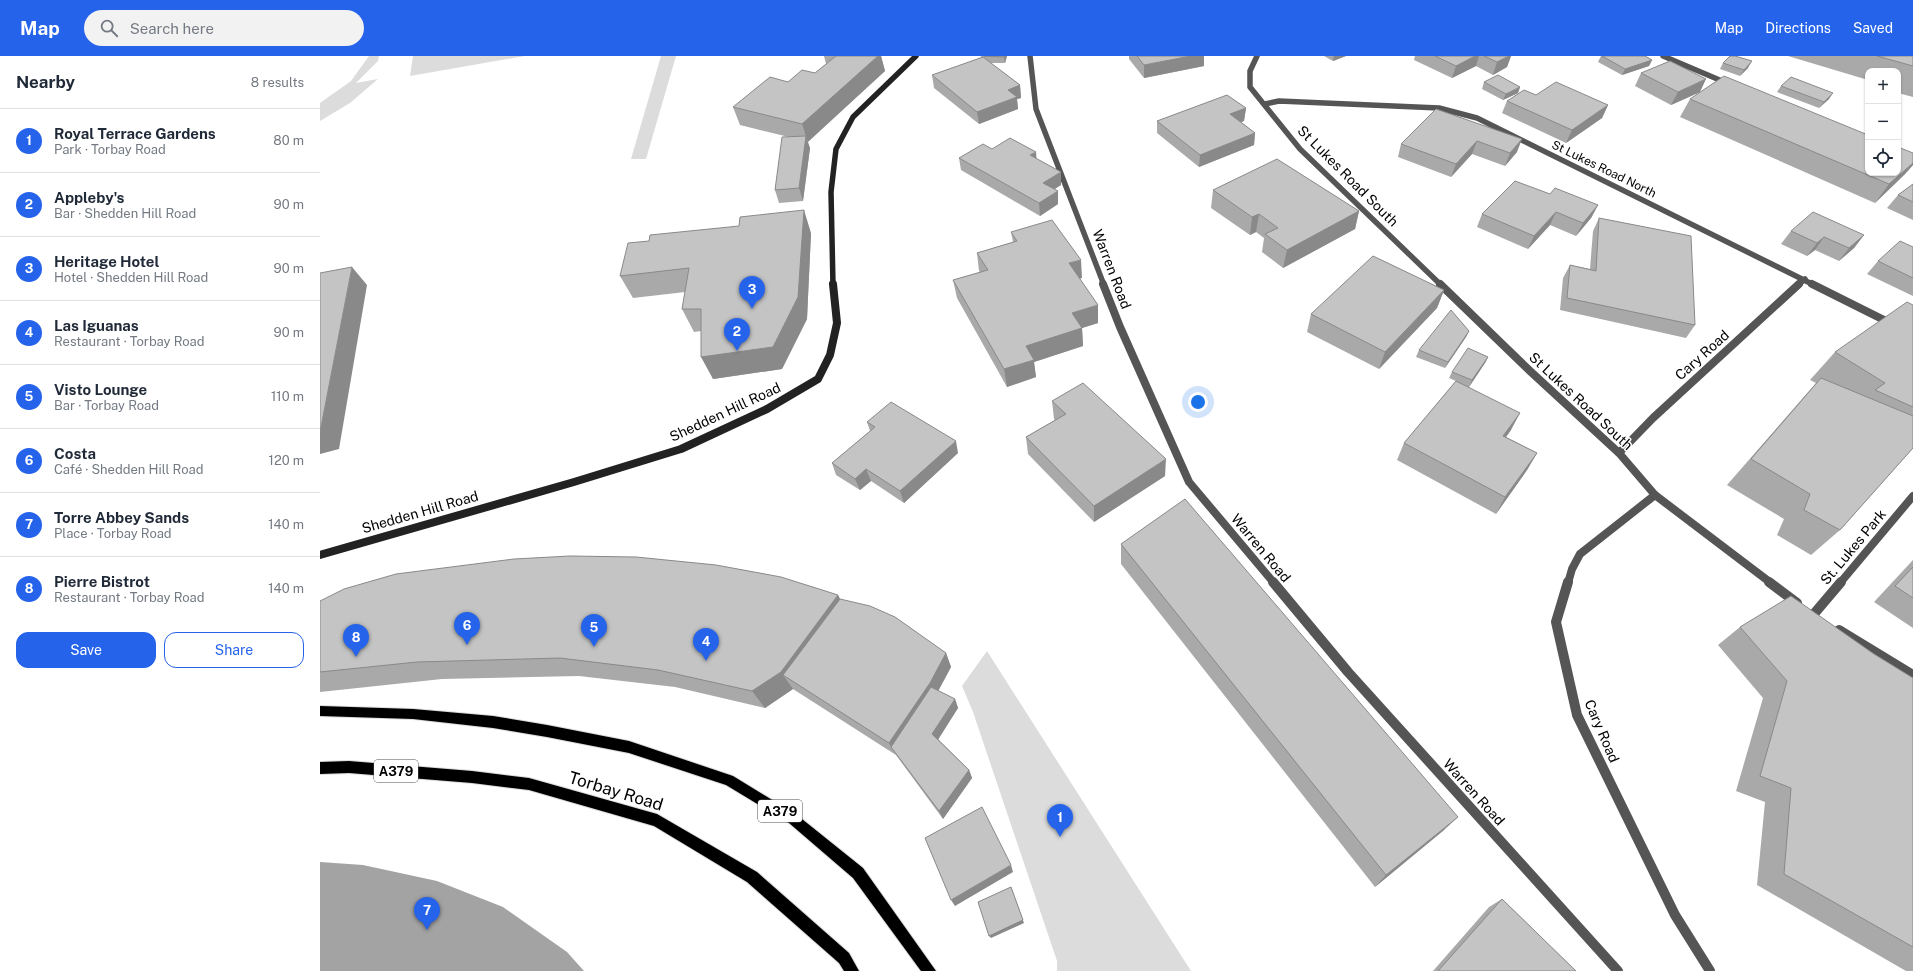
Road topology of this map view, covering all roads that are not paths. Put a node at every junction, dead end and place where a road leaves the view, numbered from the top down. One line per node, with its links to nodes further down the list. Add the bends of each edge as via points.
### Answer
1 (916, 56): 12 (street, Shedden Hill Road, via 853,117 836,149 831,192 833,287 837,324 830,355 818,379 767,409 681,448 574,482)
2 (1030, 56): 20 (street, Warren Road, via 1036,109 1120,327 1189,482 1348,672)
3 (1257, 56): 6 (street, St Lukes Road South, via 1250,71 1250,87)
4 (1663, 56): 5 (street)
5 (1733, 85)
6 (1265, 104): 7 (street, St Lukes Road North, via 1279,101 1439,108 1477,118); 9 (street, St Lukes Road South, via 1300,149 1530,371)
7 (1805, 279): 8 (street, St Lukes Road North); 9 (street, Cary Road)
8 (1900, 328)
9 (1619, 452): 10 (street, St Lukes Road South)
10 (1655, 495): 13 (street, St Lukes Road South); 21 (street, Cary Road, via 1580,554 1572,569 1556,622 1577,715 1675,915)
11 (1913, 496): 13 (street, St. Lukes Park)
12 (320, 554)
13 (1816, 617)
14 (1833, 627): 15 (street)
15 (1913, 675)
16 (322, 711): 19 (main road, A379, via 413,714 493,722 629,747 729,780 793,819 858,873)
17 (320, 768): 18 (main road, Torbay Road / A379, via 349,767 529,784 657,820 752,877 844,958)
18 (852, 971)
19 (929, 971)
20 (1618, 971)
21 (1710, 971)

